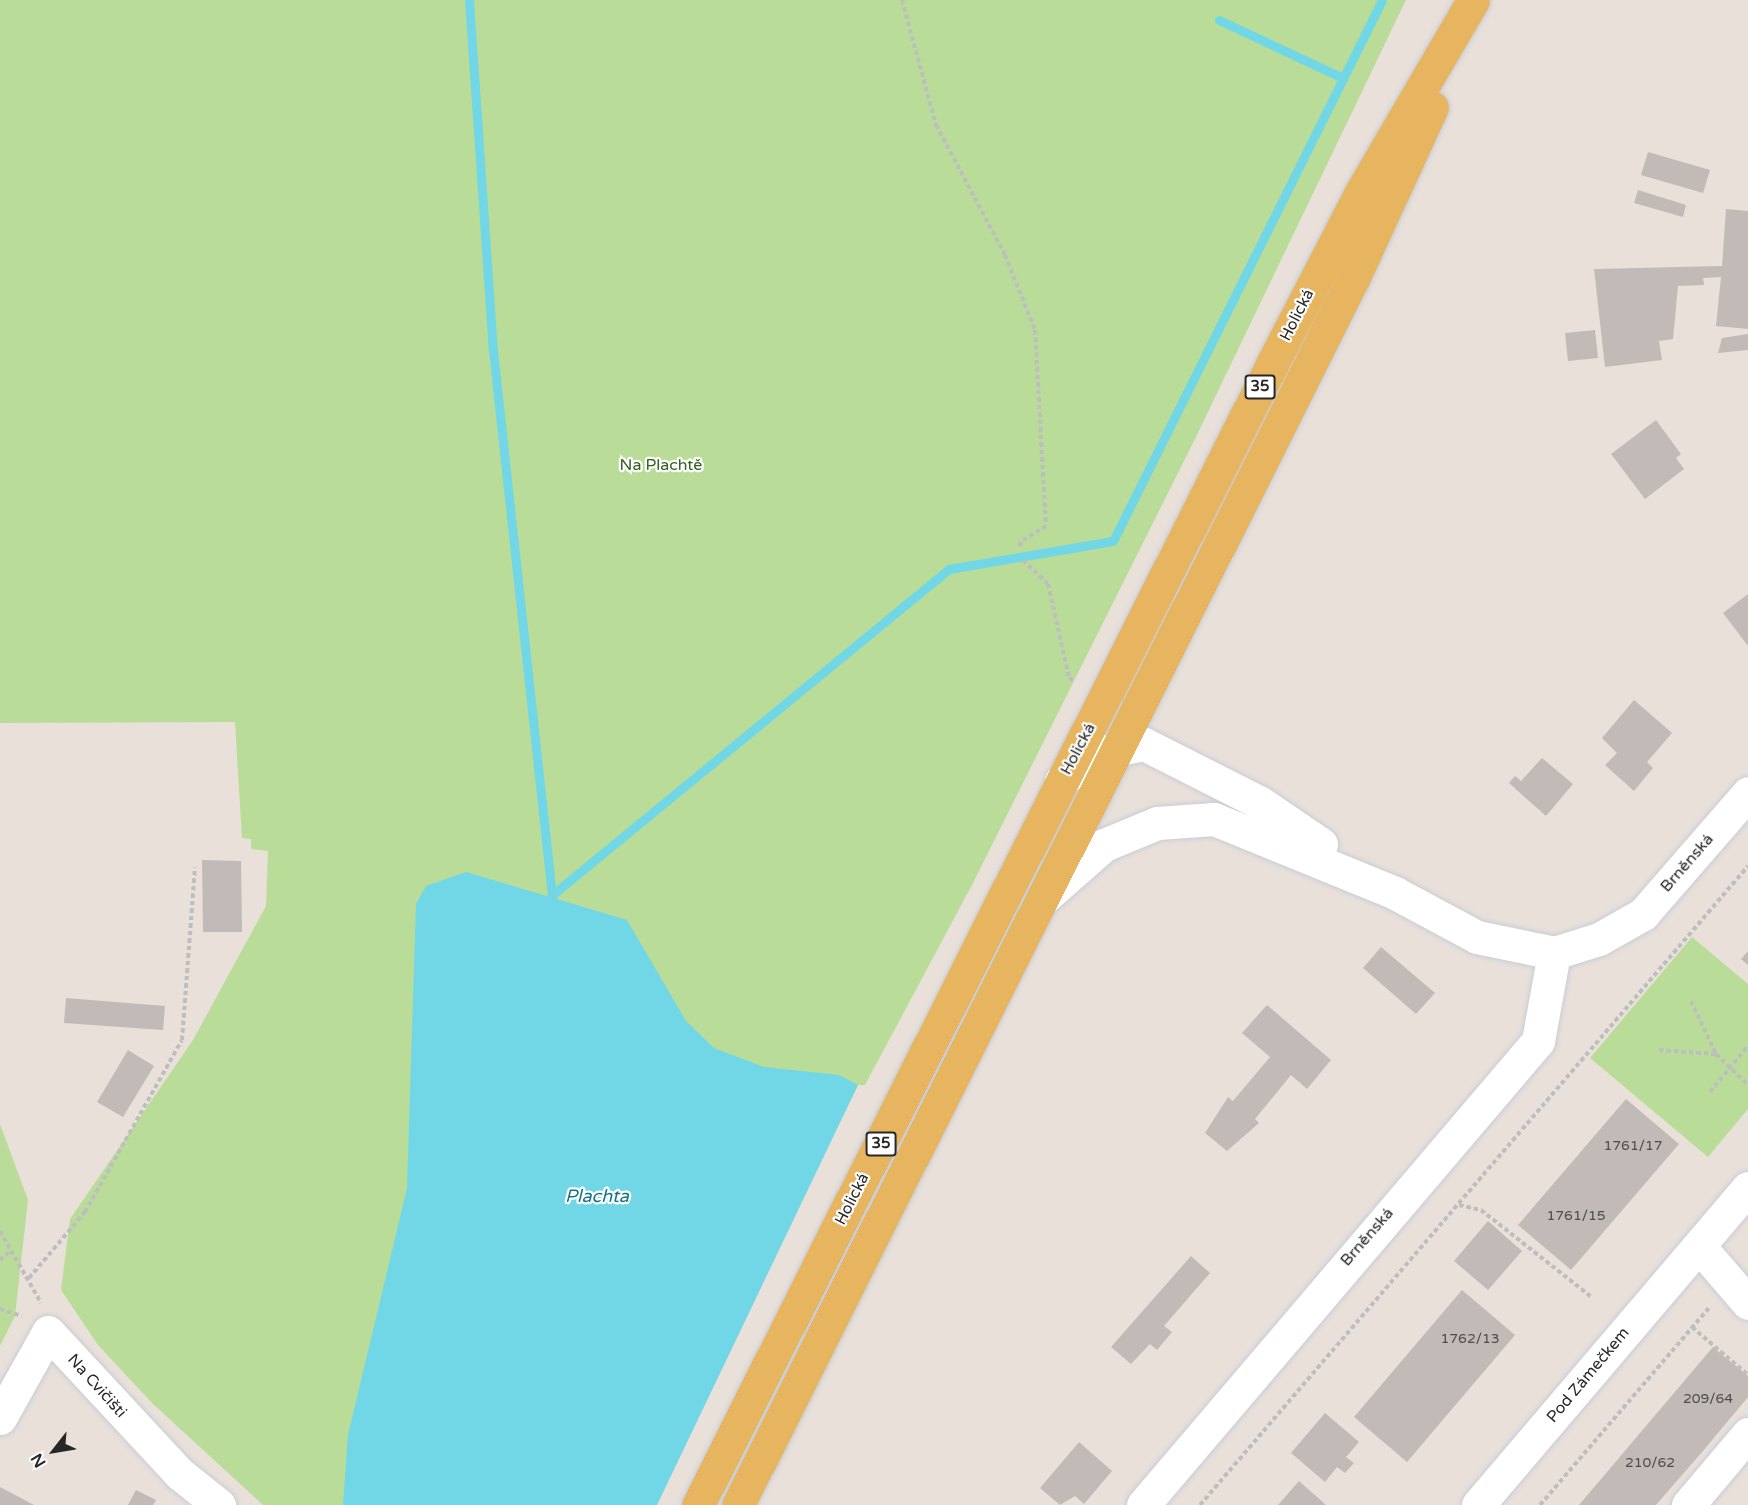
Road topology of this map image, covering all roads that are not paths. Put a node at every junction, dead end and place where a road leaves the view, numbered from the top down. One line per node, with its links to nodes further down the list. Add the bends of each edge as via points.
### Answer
1 (1474, 0): 2 (main road, Holická / 35, via 1353,279); 5 (main road, Holická / 35, via 1361,192)
2 (1150, 684): 3 (main road, Holická / 35); 4 (street, Brněnská, via 1147,723)
3 (1119, 746): 4 (street, Brněnská, via 1144,744); 5 (street, Brněnská, via 1091,756); 8 (main road, Holická / 35)
4 (1173, 755): 7 (street, Brněnská, via 1259,802)
5 (1061, 781): 16 (main road, Holická / 35)
6 (1748, 793): 9 (street, Brněnská, via 1642,914 1599,939)
7 (1395, 893): 8 (street, Brněnská, via 1214,819 1157,823 1104,845); 9 (street, Brněnská, via 1477,937)
8 (1041, 902): 17 (main road, Holická / 35)
9 (1554, 953): 18 (street, Brněnská, via 1538,1041)
10 (1744, 1201): 11 (street, Pod Zámečkem)
11 (1699, 1246): 12 (street); 19 (street, Pod Zámečkem)
12 (1739, 1293)
13 (0, 1418): 15 (street, Na Cvičišti, via 48,1332 172,1467)
14 (1748, 1434): 20 (street)
15 (219, 1505)
16 (698, 1505)
17 (738, 1505)
18 (1143, 1505)
19 (1478, 1505)
20 (1689, 1505)

